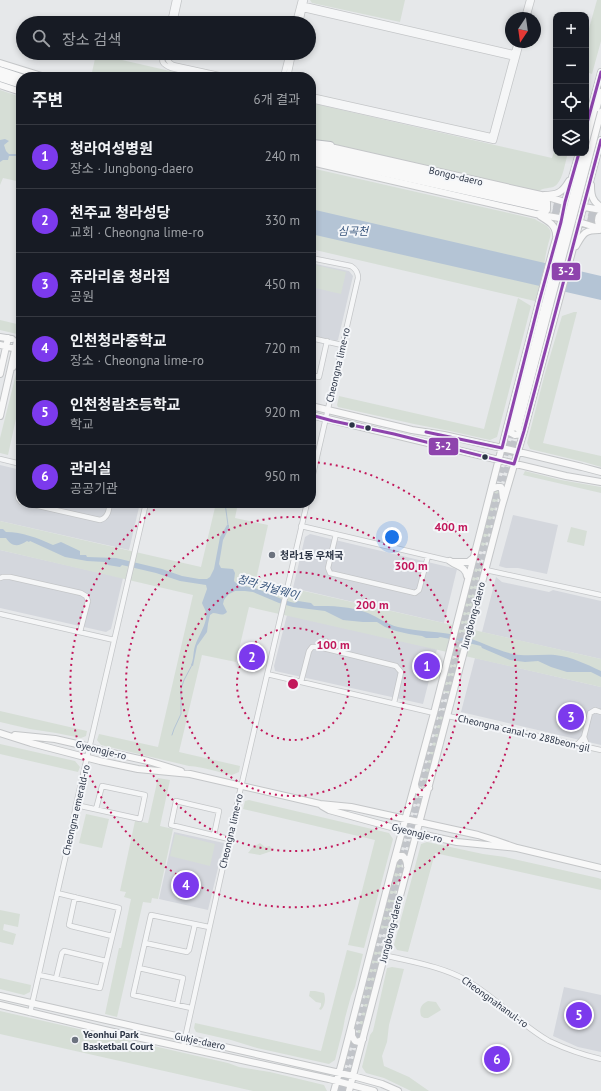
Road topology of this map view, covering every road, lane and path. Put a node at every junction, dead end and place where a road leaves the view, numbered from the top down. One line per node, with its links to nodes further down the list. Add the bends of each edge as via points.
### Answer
1 (175, 0): 8 (street)
2 (179, 0): 9 (street)
3 (529, 0): 6 (street)
4 (532, 0): 7 (street)
5 (302, 4): 10 (street); 11 (street); 14 (street)
6 (526, 12)
7 (529, 12)
8 (172, 16)
9 (176, 16)
10 (298, 16)
11 (301, 16)
12 (516, 48): 14 (street)
13 (518, 48): 14 (street)
14 (515, 56): 38 (street)
15 (163, 60): 22 (street, via 165,66)
16 (168, 60): 23 (street, via 173,65)
17 (287, 60): 24 (street)
18 (292, 60): 25 (street)
19 (0, 62): 21 (main road)
20 (0, 71): 27 (highway)
21 (30, 72)
22 (188, 72)
23 (205, 72)
24 (284, 72)
25 (289, 72)
26 (601, 72): 36 (main road)
27 (16, 76)
28 (0, 77): 29 (highway)
29 (16, 82)
30 (0, 85): 31 (main road)
31 (16, 90)
32 (601, 92): 37 (main road)
33 (316, 97): 38 (street)
34 (316, 101): 38 (street)
35 (601, 112): 59 (main road, Jungbong-daero, bridge)
36 (588, 120)
37 (589, 136)
38 (492, 138)
39 (601, 140): 47 (main road, Jungbong-daero)
40 (316, 144): 41 (highway)
41 (330, 146): 49 (main road, Bongo-daero)
42 (316, 149): 49 (highway, Bongo-daero)
43 (578, 156): 46 (main road, Jungbong-daero)
44 (583, 156): 59 (main road, Jungbong-daero, bridge)
45 (316, 162): 49 (highway, Bongo-daero)
46 (575, 168): 48 (main road, Jungbong-daero); 49 (main road, via 563,191)
47 (591, 174): 50 (main road, Jungbong-daero); 51 (main road, via 591,195)
48 (565, 202): 49 (main road, Bongo-daero); 50 (main road, Bongo-daero); 53 (main road, Jungbong-daero)
49 (540, 204): 53 (main road, Bongo-daero); 56 (main road, via 556,232)
50 (583, 207): 51 (main road, Bongo-daero); 54 (main road, Jungbong-daero)
51 (601, 208)
52 (601, 214): 55 (main road, via 598,217)
53 (562, 218): 54 (main road, Bongo-daero); 56 (main road, Jungbong-daero)
54 (579, 222): 55 (main road, Bongo-daero); 57 (main road, Jungbong-daero)
55 (601, 229): 57 (main road, via 582,235)
56 (553, 249): 59 (main road, Jungbong-daero)
57 (572, 252): 79 (main road, Jungbong-daero, via 557,306)
58 (316, 259): 65 (street, Cheongna lime-ro, via 351,266 358,274)
59 (544, 304): 79 (main road, Jungbong-daero); 79 (main road, Jungbong-daero)
60 (0, 337): 61 (main road)
61 (8, 338): 63 (main road); 66 (main road)
62 (316, 339): 64 (street)
63 (16, 340)
64 (327, 342): 65 (street); 73 (street, via 319,377)
65 (342, 345): 75 (street, Cheongna lime-ro)
66 (3, 346): 67 (main road); 71 (main road)
67 (16, 349)
68 (16, 354): 72 (main road)
69 (0, 357): 71 (main road)
70 (16, 361): 72 (main road)
71 (1, 371)
72 (10, 371): 76 (main road)
73 (316, 377)
74 (316, 407): 75 (main road)
75 (328, 410): 78 (street, Cheongna lime-ro); 80 (main road)
76 (0, 416)
77 (316, 416): 78 (main road)
78 (326, 418): 83 (main road); 84 (street, Cheongna lime-ro)
79 (515, 429): 80 (main road, Jungbong-daero); 81 (main road, Jungbong-daero)
80 (502, 448): 81 (main road); 83 (main road, Jungbong-daero)
81 (518, 452): 86 (main road, Jungbong-daero); 87 (main road)
82 (0, 459): 85 (street)
83 (499, 460): 86 (main road); 89 (main road, Jungbong-daero)
84 (316, 461)
85 (16, 463)
86 (514, 464): 88 (main road); 90 (main road, Jungbong-daero)
87 (601, 472)
88 (601, 482)
89 (492, 489): 90 (main road, via 501,487); 98 (main road, Jungbong-daero)
90 (502, 506): 100 (main road, Jungbong-daero)
91 (47, 508): 92 (street, via 100,520 105,518)
92 (109, 508)
93 (145, 508): 106 (street, Cheongna emerald-ro)
94 (305, 508): 95 (street)
95 (301, 526): 96 (street); 107 (street, Cheongna lime-ro)
96 (336, 534): 97 (street); 97 (street, via 328,568 330,573 404,591 415,593 419,590)
97 (428, 556): 99 (street)
98 (473, 558): 99 (main road, via 468,562); 102 (main road, Jungbong-daero)
99 (450, 561): 102 (main road, via 465,570)
100 (486, 570): 103 (street); 112 (main road, Jungbong-daero)
101 (0, 578): 105 (street, via 10,577 86,596 88,601)
102 (467, 580): 111 (main road, Jungbong-daero)
103 (601, 595)
104 (0, 614): 105 (street)
105 (80, 632): 106 (street)
106 (114, 640): 117 (street, Cheongna emerald-ro)
107 (267, 674): 108 (street); 123 (street, Cheongna lime-ro)
108 (301, 682): 109 (street); 109 (street, via 309,651 312,647 319,647 396,666 401,672)
109 (394, 703): 111 (street)
110 (601, 712): 115 (street, Cheongna canal-ro 288beon-gil, via 595,710 590,713)
111 (434, 713): 122 (main road, Jungbong-daero)
112 (448, 716): 116 (street, Cheongna canal-ro 288beon-gil); 124 (main road, Jungbong-daero)
113 (0, 733): 114 (main road, Gyeongje-ro)
114 (9, 735): 117 (main road, Gyeongje-ro, via 55,738); 120 (main road, Gyeongje-ro, via 31,744)
115 (584, 737): 116 (street); 118 (street)
116 (577, 745): 118 (street, Cheongna canal-ro 288beon-gil)
117 (90, 747): 120 (street, Cheongna emerald-ro); 121 (main road, Gyeongje-ro)
118 (588, 747): 119 (street, Cheongna canal-ro 288beon-gil)
119 (601, 750)
120 (88, 758): 121 (main road, Gyeongje-ro, via 138,769); 126 (street, Cheongna emerald-ro)
121 (190, 774): 123 (main road, Gyeongje-ro)
122 (415, 785): 124 (main road, via 420,793); 128 (main road, Jungbong-daero)
123 (241, 786): 125 (main road, Gyeongje-ro); 133 (street, Cheongna lime-ro)
124 (429, 788): 129 (main road, Jungbong-daero)
125 (320, 804): 128 (main road, Gyeongje-ro, via 351,806); 130 (main road, Gyeongje-ro, via 329,810)
126 (76, 805): 127 (street); 138 (street, Cheongna emerald-ro)
127 (96, 809): 127 (street, via 140,819 145,795 102,786)
128 (406, 819): 129 (main road, Gyeongje-ro); 130 (main road, Jungbong-daero)
129 (420, 822): 131 (main road, Jungbong-daero); 134 (main road, Gyeongje-ro, via 478,835)
130 (402, 830): 131 (main road, Gyeongje-ro); 135 (main road, Jungbong-daero)
131 (416, 833): 134 (main road, Gyeongje-ro, via 457,842); 137 (main road, Jungbong-daero)
132 (214, 835): 132 (street, via 171,826 176,801 219,811); 133 (street)
133 (229, 839): 141 (street, Cheongna lime-ro)
134 (517, 848): 136 (main road, Gyeongje-ro)
135 (394, 860): 137 (main road, via 398,856 406,858); 155 (main road, Jungbong-daero)
136 (601, 868)
137 (406, 870): 144 (main road, Jungbong-daero)
138 (57, 893): 139 (street); 147 (street, Cheongna emerald-ro)
139 (75, 898): 142 (street, via 69,925); 142 (street, via 119,908)
140 (195, 924): 141 (street); 143 (street, via 151,915); 143 (street, via 190,950 187,952)
141 (209, 927): 153 (street, Cheongna lime-ro)
142 (112, 936): 145 (street)
143 (144, 943): 146 (street)
144 (384, 955): 157 (main road, Jungbong-daero); 159 (street, Cheongnahanul-ro, via 436,967 460,977 549,1040 573,1051)
145 (106, 961): 148 (street, via 64,951); 148 (street, via 100,988)
146 (139, 968): 152 (street, via 133,995); 152 (street, via 183,978)
147 (39, 974): 148 (street); 150 (street, Cheongna emerald-ro)
148 (56, 978)
149 (0, 996): 150 (main road, Gukje-daero)
150 (32, 1003): 154 (street, Cheongna emerald-ro); 156 (main road, Gukje-daero)
151 (0, 1005): 154 (main road, Gukje-daero)
152 (177, 1005): 153 (street)
153 (191, 1008): 156 (street, Cheongna lime-ro)
154 (30, 1013): 158 (main road, Gukje-daero)
155 (352, 1024): 157 (main road, via 354,1040 359,1042); 160 (main road, Jungbong-daero)
156 (185, 1037): 158 (street, Cheongna lime-ro); 160 (main road, Gukje-daero)
157 (363, 1039): 161 (main road, Jungbong-daero)
158 (183, 1047): 162 (main road, Gukje-daero)
159 (601, 1059)
160 (339, 1072): 161 (main road, Gukje-daero); 162 (main road, Jungbong-daero)
161 (353, 1076): 163 (main road, Jungbong-daero); 166 (main road, Gukje-daero)
162 (336, 1081): 163 (main road, Gukje-daero); 164 (main road, Jungbong-daero)
163 (350, 1088): 165 (main road, Gukje-daero)
164 (334, 1091)
165 (374, 1091)
166 (398, 1091)

